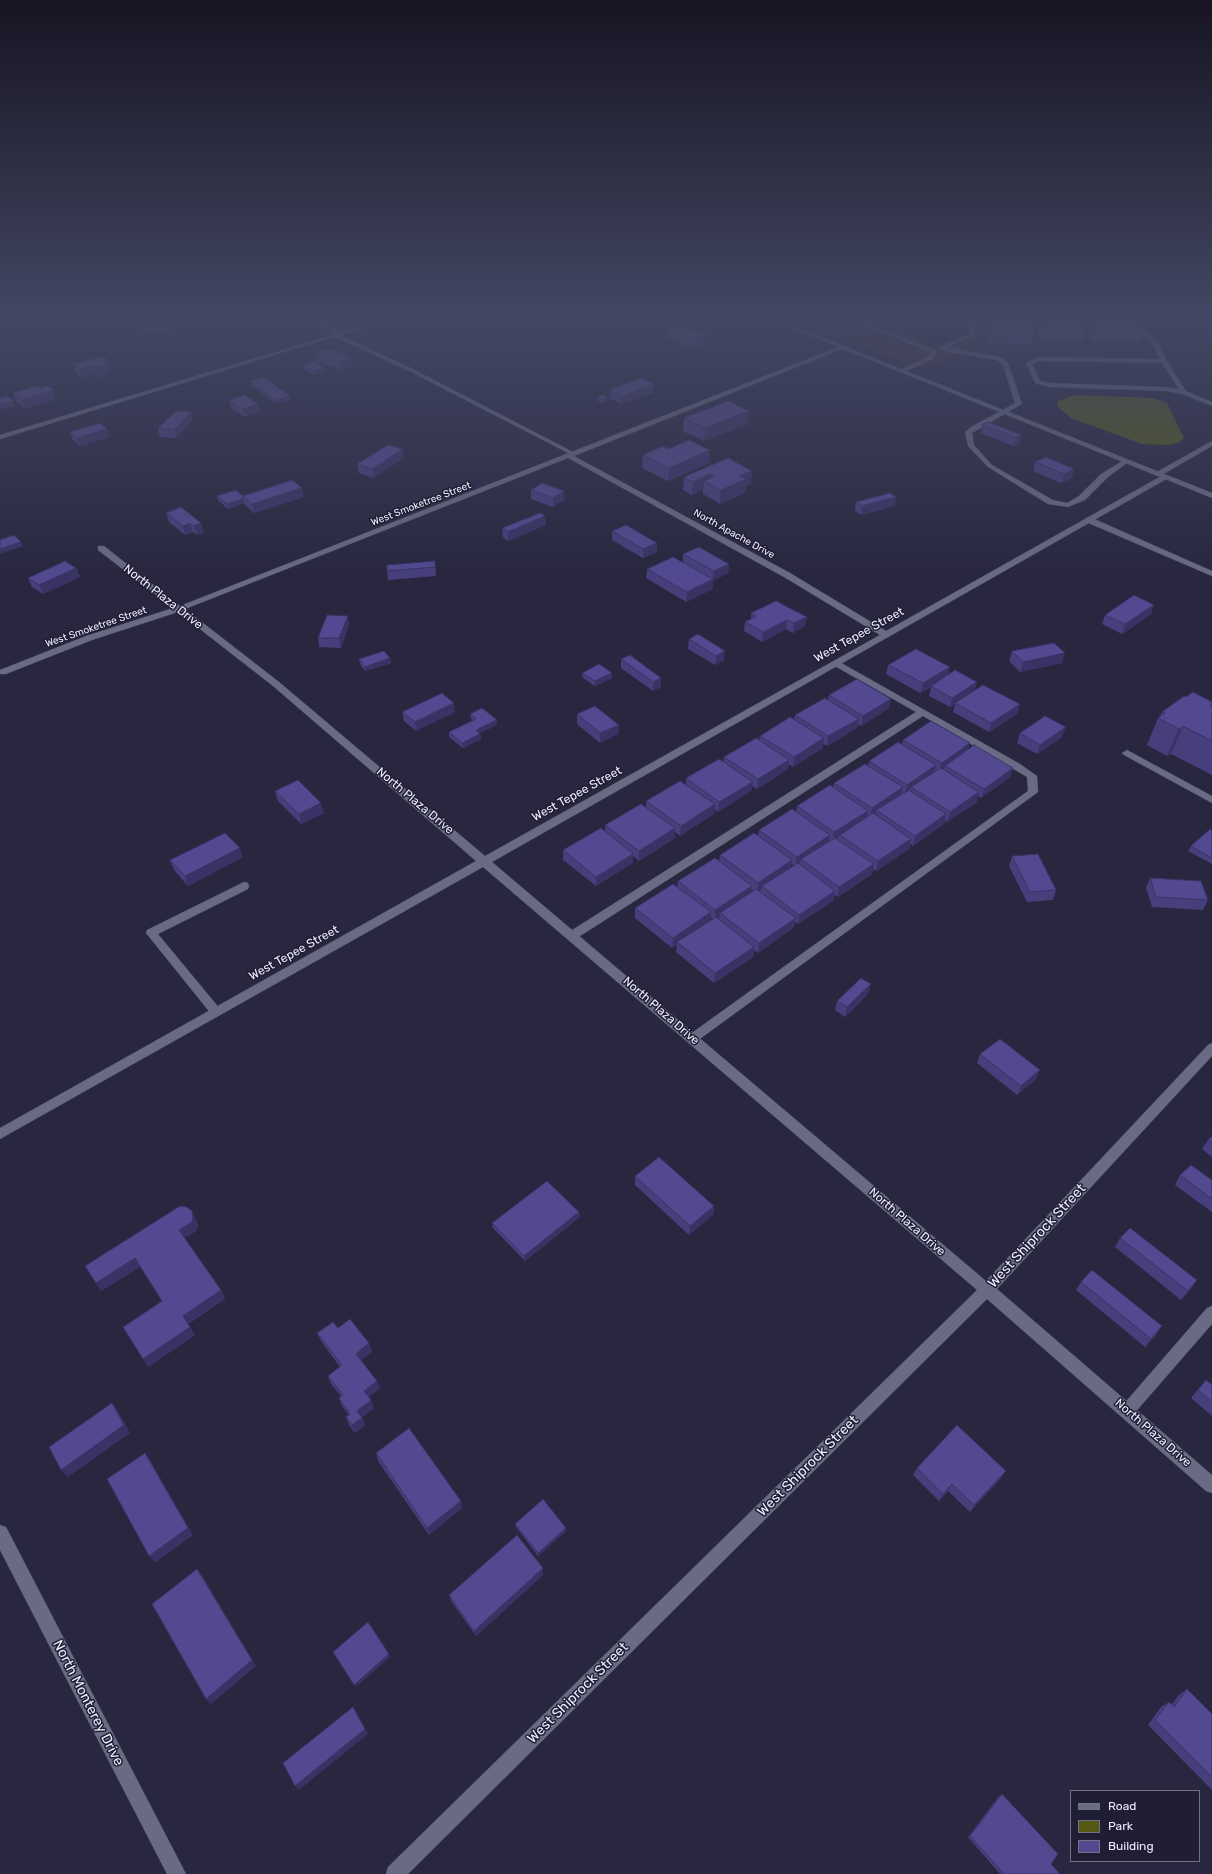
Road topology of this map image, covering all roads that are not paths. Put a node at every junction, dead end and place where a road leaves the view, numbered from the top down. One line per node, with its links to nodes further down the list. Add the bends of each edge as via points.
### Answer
1 (108, 404): 7 (street)
2 (476, 404): 9 (street, North Apache Drive)
3 (699, 404): 9 (street, West Smoketree Street)
4 (984, 404): 6 (street)
5 (1018, 404): 6 (street)
6 (1003, 412): 10 (street); 10 (street, via 968,432 971,446 990,466 1051,502 1068,505 1082,498 1104,476)
7 (0, 437)
8 (1212, 443): 11 (street, West Tepee Street)
9 (572, 455): 16 (street, West Smoketree Street); 17 (street, North Apache Drive, via 787,575)
10 (1126, 461): 11 (street)
11 (1162, 476): 12 (street); 13 (street, West Tepee Street)
12 (1212, 496)
13 (1090, 520): 15 (street); 17 (street, West Tepee Street)
14 (101, 548): 16 (street, North Plaza Drive)
15 (1212, 574)
16 (179, 609): 19 (street, West Smoketree Street, via 89,638); 23 (street, North Plaza Drive, via 276,684)
17 (886, 634): 18 (street, West Tepee Street)
18 (836, 663): 20 (street); 23 (street, West Tepee Street)
19 (3, 672)
20 (923, 712): 25 (street); 27 (street, via 1032,776 1033,792)
21 (1126, 753): 22 (street)
22 (1212, 800)
23 (486, 861): 25 (street, North Plaza Drive); 26 (street, West Tepee Street)
24 (244, 886): 26 (street, via 151,933)
25 (573, 935): 27 (street, North Plaza Drive)
26 (216, 1012): 29 (street, West Tepee Street)
27 (693, 1038): 30 (street, North Plaza Drive)
28 (1212, 1048): 30 (street, West Shiprock Street)
29 (0, 1134)
30 (987, 1290): 32 (street, North Plaza Drive); 36 (street, West Shiprock Street)
31 (1212, 1313): 32 (street)
32 (1127, 1412): 33 (street, North Plaza Drive)
33 (1212, 1485)
34 (0, 1533): 35 (street, North Monterey Drive)
35 (177, 1874)
36 (395, 1874)

